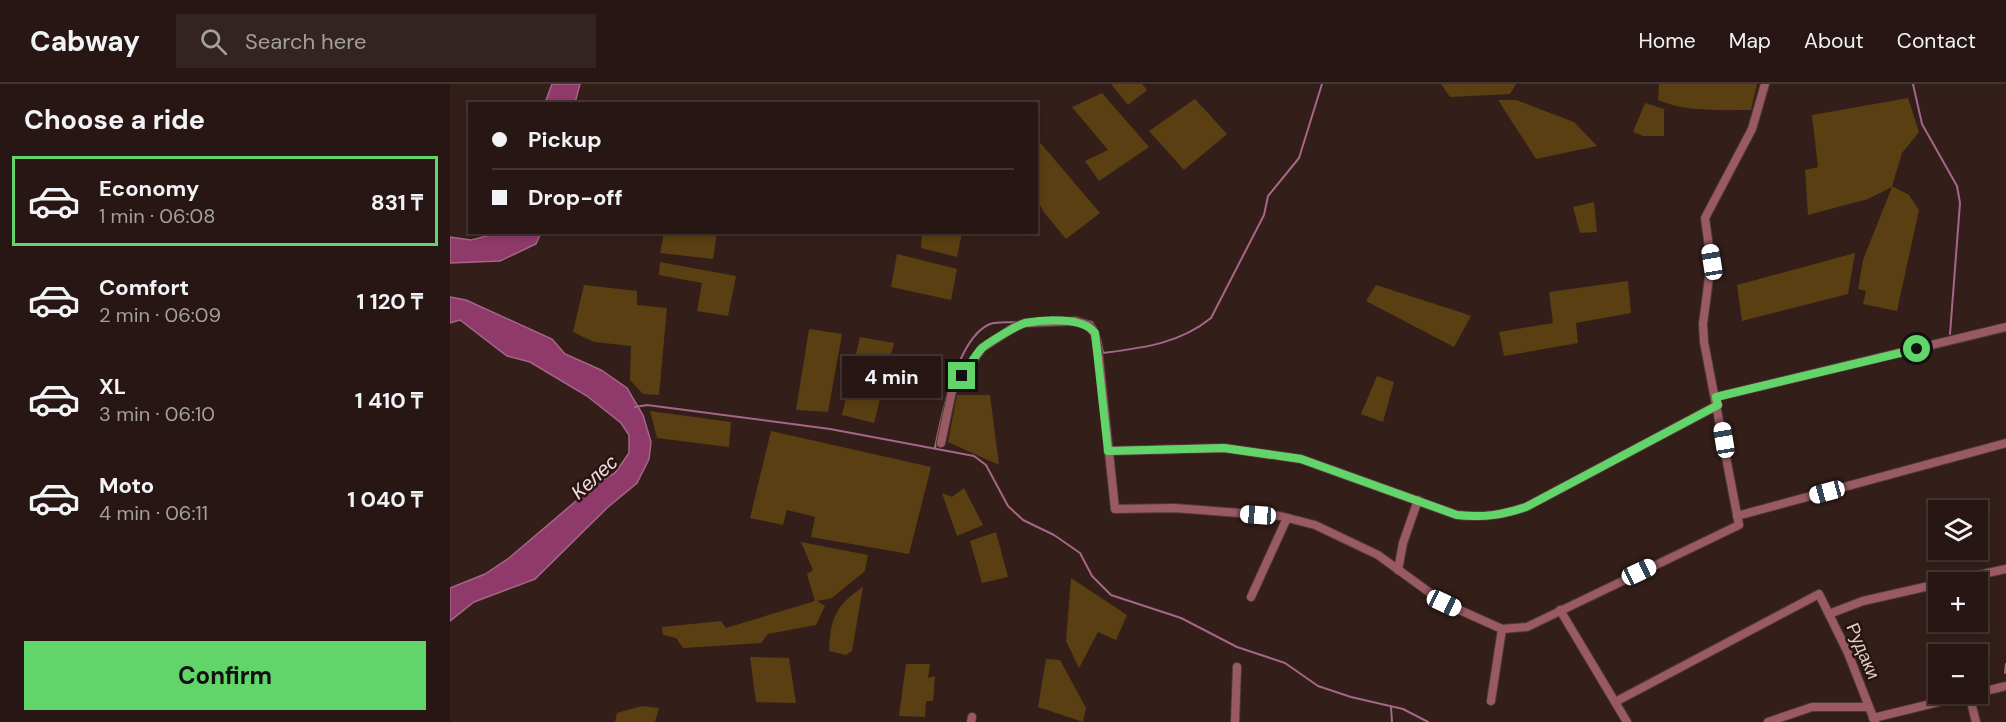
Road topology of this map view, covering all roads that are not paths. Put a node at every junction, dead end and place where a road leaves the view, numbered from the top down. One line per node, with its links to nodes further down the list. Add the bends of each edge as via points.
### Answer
1 (1765, 84): 3 (street, via 1752,129 1705,218 1712,262 1704,342)
2 (2006, 327): 3 (street)
3 (1717, 401): 7 (street, via 1526,507 1479,517 1457,515); 8 (street)
4 (941, 443): 6 (street, via 952,391 982,348 1025,323 1075,321 1088,325 1095,333)
5 (2006, 443): 8 (street)
6 (1108, 451): 7 (street, via 1257,451 1301,459); 9 (street, via 1115,509 1174,508)
7 (1418, 500): 11 (street)
8 (1737, 516): 15 (street, via 1739,525)
9 (1287, 518): 11 (street, via 1349,539); 14 (street)
10 (2006, 569): 12 (street)
11 (1398, 570): 17 (street, via 1444,603)
12 (1988, 573)
13 (1928, 586): 16 (street, via 1863,601)
14 (1251, 597)
15 (1560, 610): 17 (street, via 1527,627); 22 (street)
16 (1829, 614): 22 (street, Рудаки, via 1819,594); 25 (street, Рудаки)
17 (1502, 629): 21 (street)
18 (1237, 667): 27 (street)
19 (2006, 686): 20 (street)
20 (1988, 690)
21 (1491, 701)
22 (1617, 701): 28 (street)
23 (1933, 704): 26 (street)
24 (1975, 704): 30 (street)
25 (1867, 707): 26 (street, Рудаки); 29 (street, via 1812,707)
26 (1874, 720)
27 (1235, 722)
28 (1627, 722)
29 (1768, 722)
30 (1976, 722)

